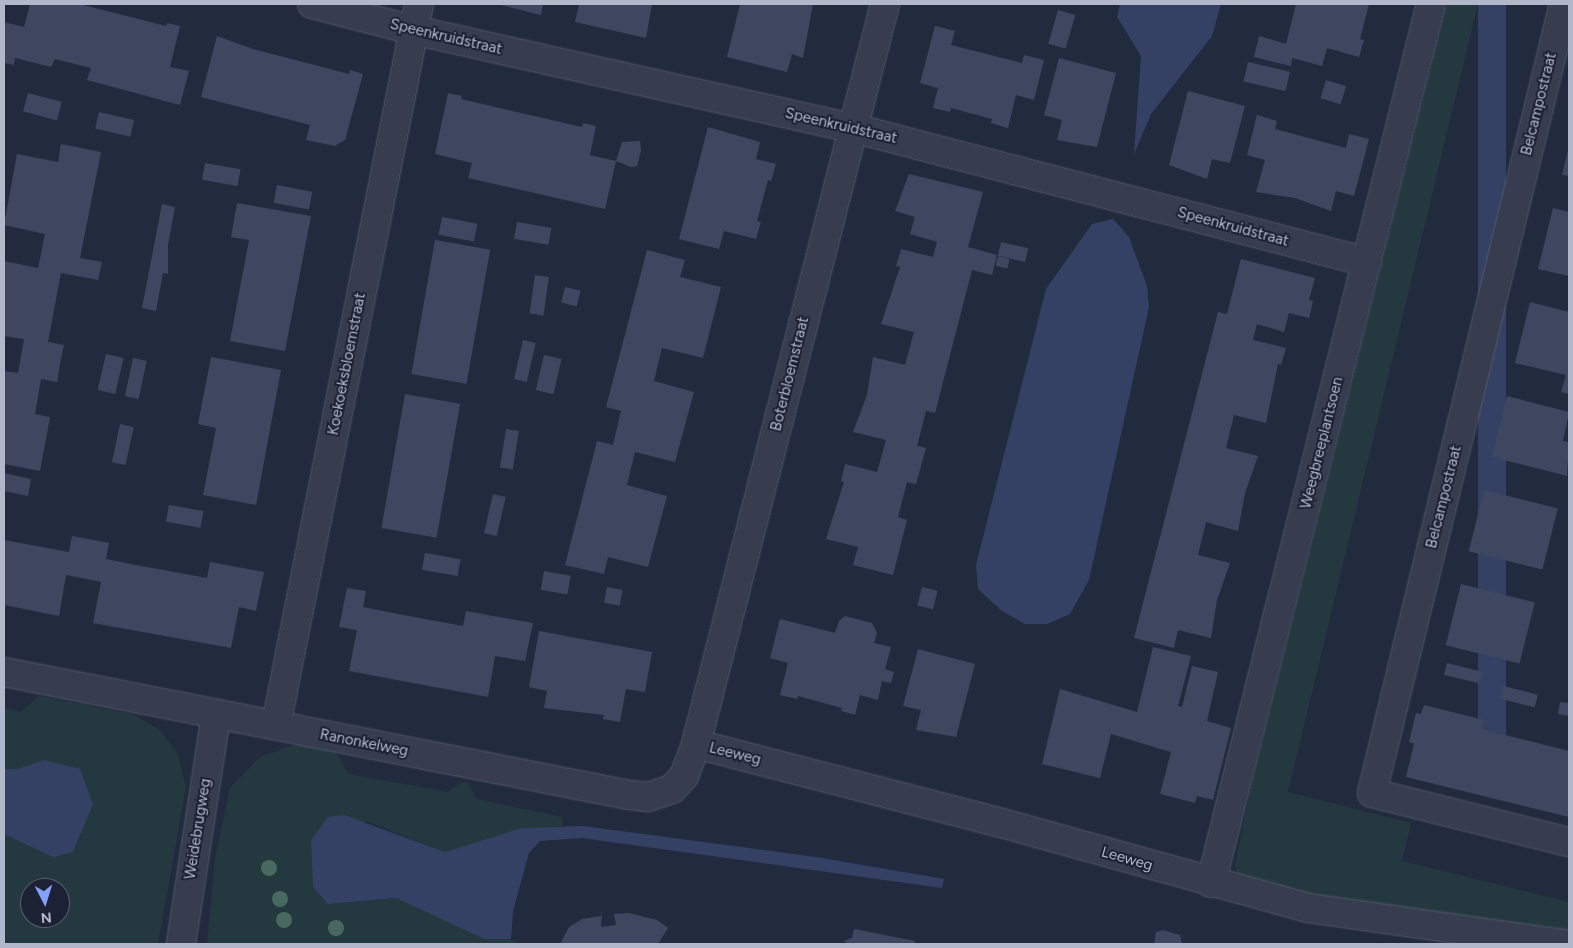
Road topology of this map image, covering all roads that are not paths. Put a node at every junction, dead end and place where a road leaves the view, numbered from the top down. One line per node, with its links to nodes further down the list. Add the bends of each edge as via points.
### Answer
1 (312, 4): 6 (street, Speenkruidstraat)
2 (419, 4): 6 (street, Koekoeksbloemstraat)
3 (885, 4): 7 (street, Boterbloemstraat)
4 (1431, 4): 8 (street, Weegbreeplantsoen)
5 (1564, 4): 13 (street, Belcampostraat, via 1372,793)
6 (413, 30): 7 (street, Speenkruidstraat); 11 (street, Koekoeksbloemstraat)
7 (853, 128): 8 (street, Speenkruidstraat); 12 (street, Boterbloemstraat)
8 (1367, 262): 14 (street, Weegbreeplantsoen)
9 (4, 672): 10 (street, Ranonkelweg)
10 (216, 714): 11 (street, Ranonkelweg); 15 (street, Weidebrugweg)
11 (276, 725): 12 (street, Ranonkelweg, via 648,797 672,789 684,776)
12 (696, 744): 14 (street, Leeweg, via 998,822)
13 (1569, 842)
14 (1211, 883): 16 (street, Leeweg, via 1309,908)
15 (181, 944)
16 (1563, 944)

